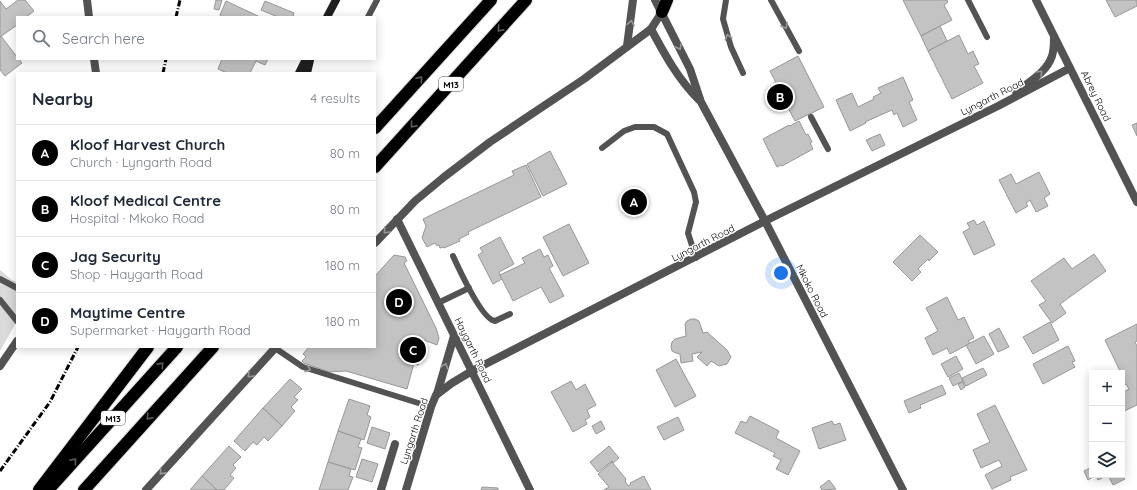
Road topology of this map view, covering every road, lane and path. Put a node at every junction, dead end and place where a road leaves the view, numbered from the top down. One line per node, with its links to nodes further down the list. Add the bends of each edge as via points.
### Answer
1 (87, 0): 14 (street)
2 (336, 0): 15 (street)
3 (377, 0): 16 (lane)
4 (490, 0): 33 (highway, M13, one-way to 4)
5 (526, 0): 36 (highway, M13, one-way to 36)
6 (633, 0): 20 (street, one-way to 6)
7 (655, 0): 13 (street, Mkoko Road)
8 (667, 0): 13 (highway)
9 (726, 0): 29 (lane, one-way to 9, via 731,47 723,19)
10 (771, 0): 21 (lane, one-way to 21)
11 (968, 0): 19 (lane)
12 (1036, 0): 18 (street, Abrey Road)
13 (662, 12): 17 (street); 30 (street, Mkoko Road, one-way to 30, via 690,68)
14 (89, 16)
15 (328, 16)
16 (369, 16)
17 (651, 29): 20 (street); 30 (street, Mkoko Road, via 671,66)
18 (1054, 35): 25 (street, Abrey Road); 31 (street, one-way to 18, via 1033,79 1048,63 1053,53)
19 (987, 37)
20 (627, 46): 38 (street, via 584,79 490,142 444,177)
21 (799, 52)
22 (94, 60): 26 (street)
23 (306, 60): 27 (street)
24 (310, 60): 28 (street)
25 (1070, 68): 31 (street, Lyngarth Road); 37 (street, Abrey Road)
26 (96, 72)
27 (300, 72)
28 (307, 72)
29 (743, 73)
30 (700, 102): 39 (street, Mkoko Road)
31 (998, 106): 39 (street, Lyngarth Road)
32 (811, 117): 35 (lane)
33 (376, 127)
34 (602, 148): 42 (lane, via 624,131 635,127 654,127 667,134 694,192 696,202 688,233)
35 (828, 149)
36 (376, 166)
37 (1137, 202)
38 (397, 219): 40 (street, one-way to 40); 47 (street, Haygarth Road)
39 (765, 221): 42 (street, Lyngarth Road); 68 (street, Mkoko Road)
40 (376, 242)
41 (453, 256): 45 (lane)
42 (696, 258): 57 (street, Lyngarth Road)
43 (0, 279): 44 (lane)
44 (16, 287)
45 (470, 288): 47 (lane); 48 (lane, via 481,309 491,320 495,321)
46 (0, 300): 49 (lane)
47 (438, 303): 50 (street, Haygarth Road)
48 (510, 314)
49 (16, 319)
50 (454, 336): 57 (street, Haygarth Road); 58 (street, one-way to 50)
51 (16, 342): 56 (street)
52 (147, 348): 61 (highway)
53 (176, 348): 62 (highway, M13, one-way to 53)
54 (212, 348): 63 (highway, M13, one-way to 63)
55 (276, 348): 59 (lane, one-way to 59, via 303,368); 64 (street, one-way to 64)
56 (0, 366)
57 (472, 371): 58 (street, Lyngarth Road); 67 (street, Haygarth Road)
58 (436, 395): 59 (street, Lyngarth Road)
59 (431, 407): 66 (street, Lyngarth Road)
60 (395, 444): 65 (street)
61 (39, 490)
62 (48, 490)
63 (84, 490)
64 (146, 490)
65 (381, 490)
66 (406, 490)
67 (530, 490)
68 (903, 490)

